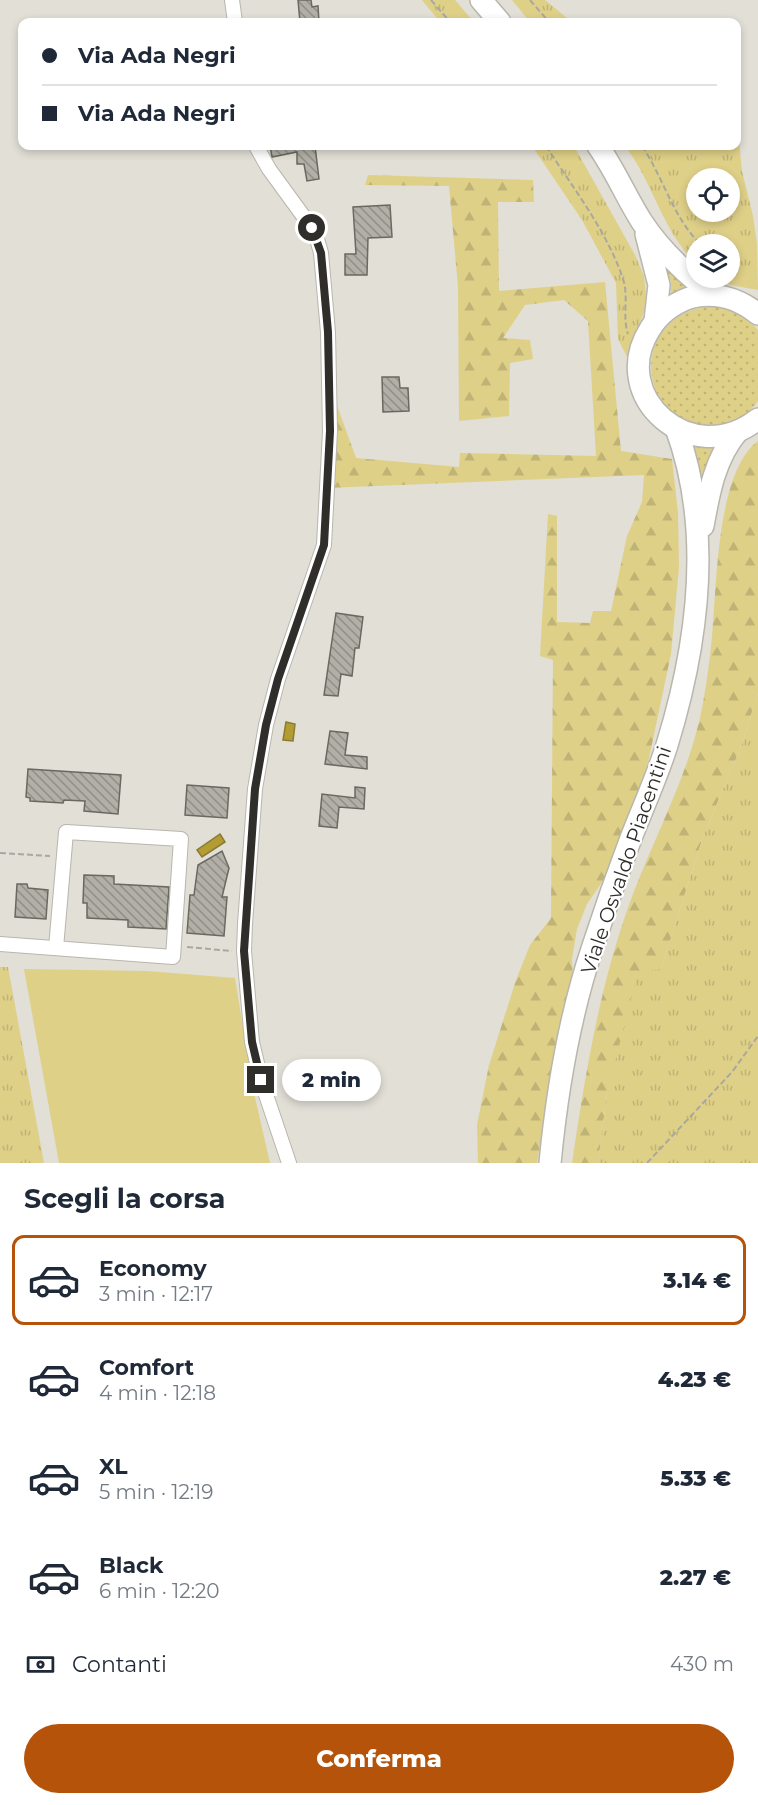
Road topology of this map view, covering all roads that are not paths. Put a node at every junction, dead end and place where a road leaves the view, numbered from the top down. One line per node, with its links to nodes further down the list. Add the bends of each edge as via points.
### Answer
1 (232, 0): 3 (street)
2 (481, 0): 4 (main road)
3 (234, 18)
4 (497, 18)
5 (258, 150): 17 (street, via 312,228 321,253 328,332 330,431 324,545 266,725 255,789 244,951 252,1042)
6 (600, 150): 7 (main road)
7 (642, 222): 8 (main road, via 686,274); 10 (main road, via 659,285)
8 (713, 295): 9 (main road, Viale Osvaldo Piacentini, via 734,299); 10 (main road, Viale Osvaldo Piacentini, via 681,301)
9 (758, 314)
10 (655, 321): 12 (main road, Viale Osvaldo Piacentini, via 641,348 640,375 648,400)
11 (758, 419): 13 (main road, Viale Osvaldo Piacentini)
12 (676, 428): 13 (main road, Viale Osvaldo Piacentini, via 706,437); 14 (main road, Viale Osvaldo Piacentini, via 690,478)
13 (738, 431): 14 (main road, Viale Osvaldo Piacentini, via 723,455 710,489)
14 (698, 556): 18 (main road, Viale Osvaldo Piacentini, via 691,643 676,712 578,997 561,1078)
15 (0, 944): 16 (street)
16 (56, 948): 16 (street, via 173,957 181,839 66,832)
17 (289, 1163)
18 (550, 1163)

